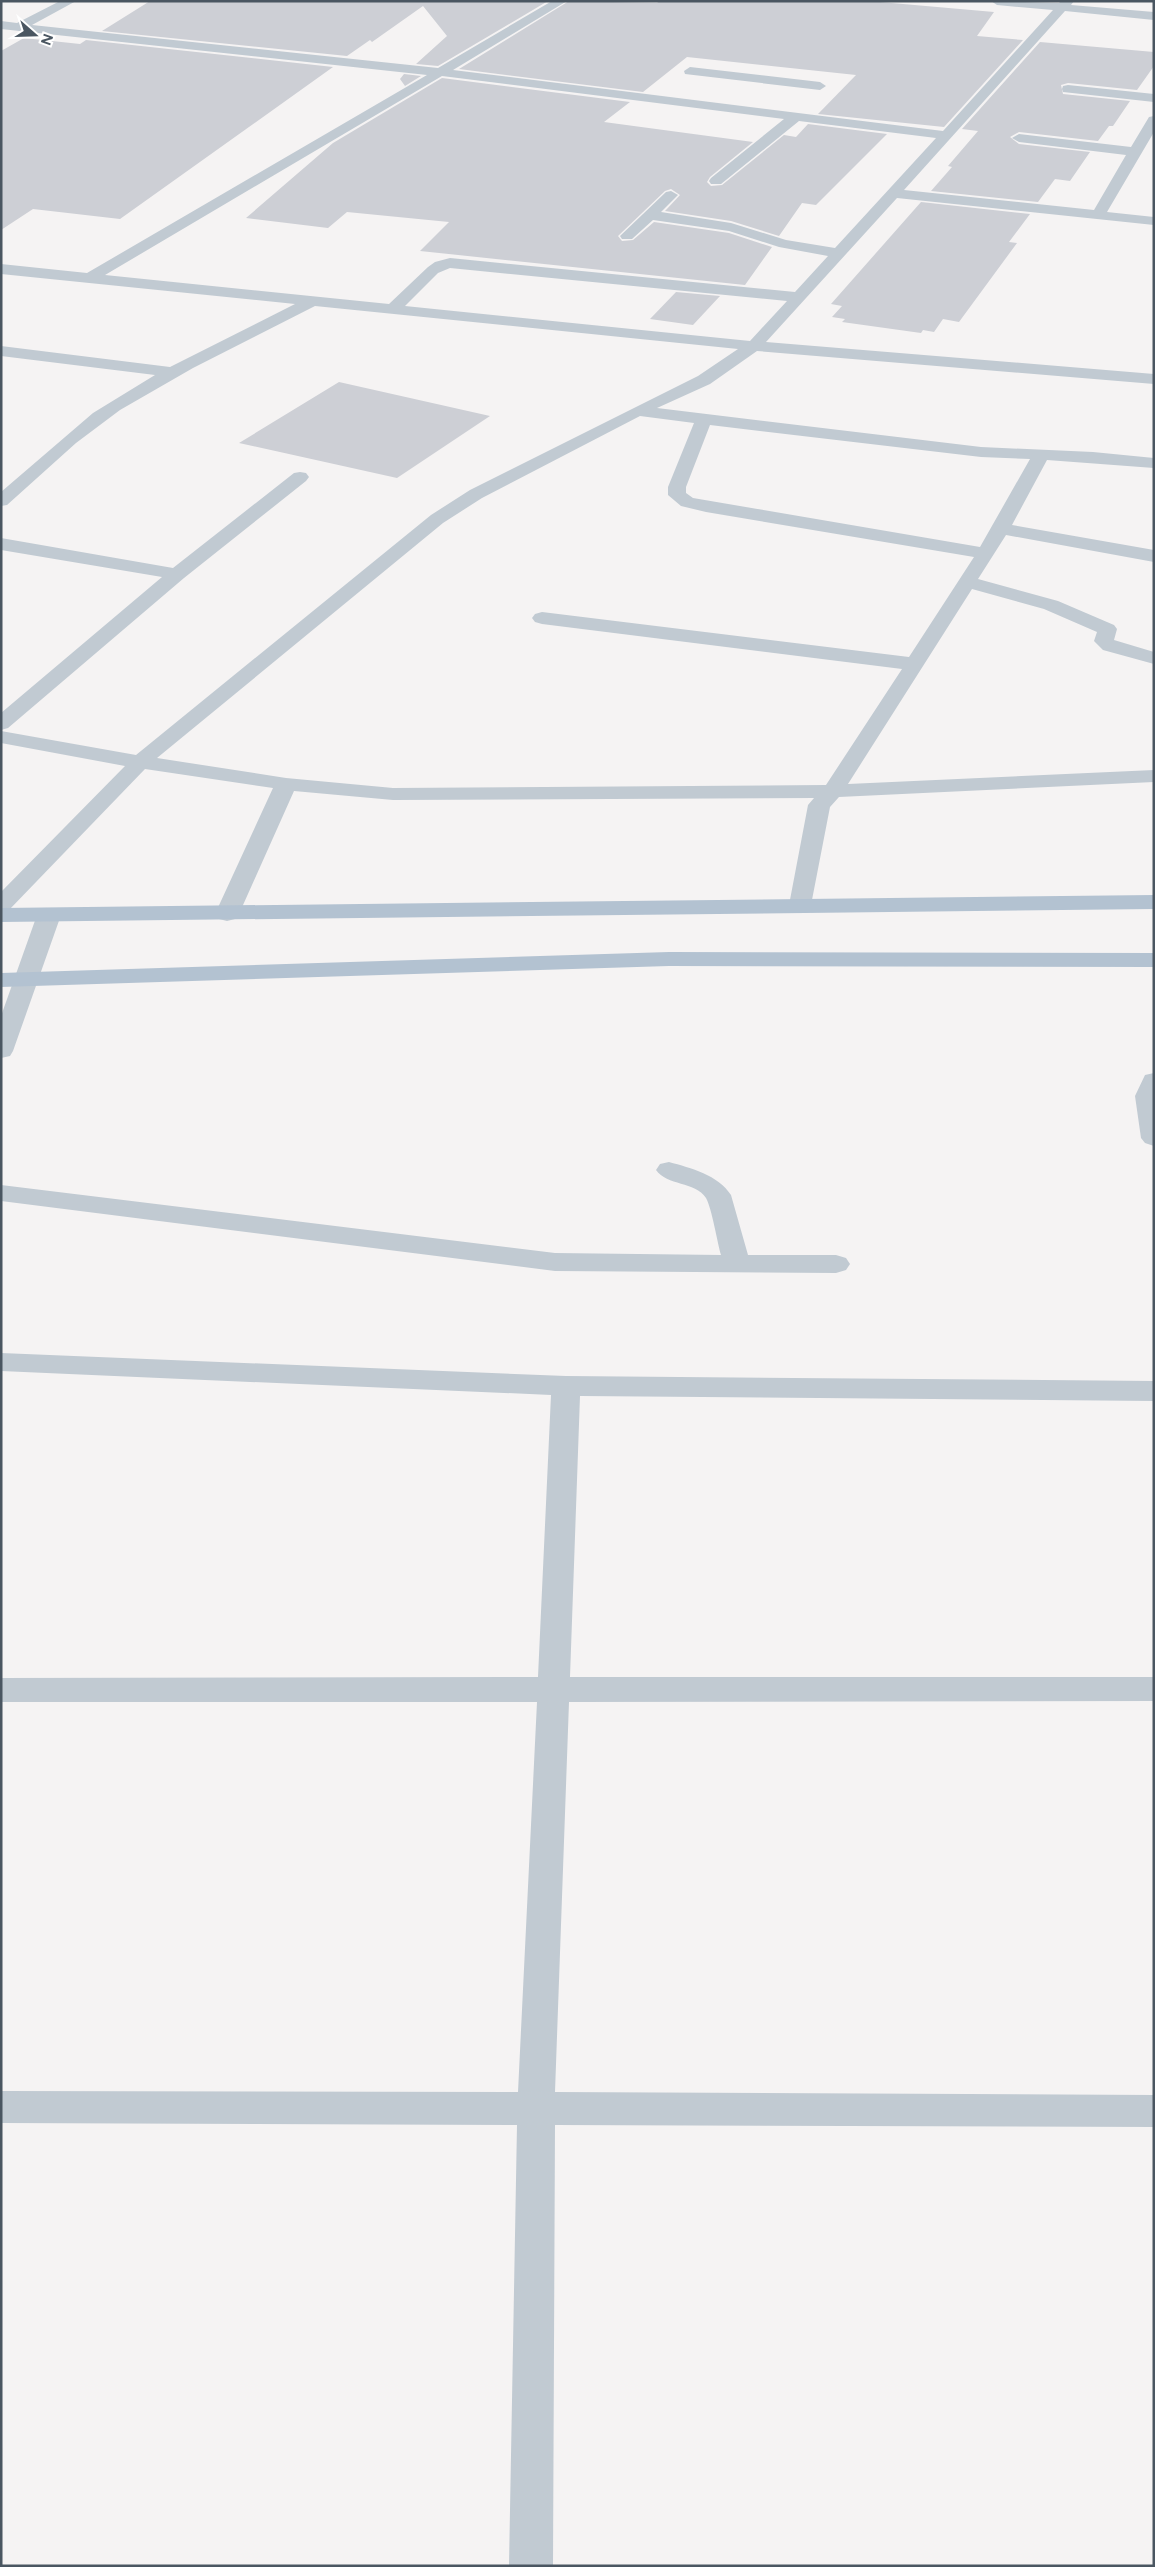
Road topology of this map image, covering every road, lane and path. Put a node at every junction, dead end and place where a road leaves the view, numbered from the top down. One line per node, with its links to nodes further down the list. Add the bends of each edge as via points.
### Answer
1 (70, 1): 9 (street)
2 (561, 1): 14 (street)
3 (998, 1): 5 (street)
4 (1138, 1): 6 (street)
5 (1061, 9): 6 (street); 10 (street); 22 (street)
6 (1130, 13): 7 (street)
7 (1154, 16)
8 (1, 24): 9 (street)
9 (20, 26): 11 (street); 14 (street)
10 (1135, 27)
11 (1, 36)
12 (770, 66): 15 (street)
13 (690, 71): 15 (street)
14 (438, 72): 19 (street); 34 (street)
15 (760, 79): 16 (street); 19 (street)
16 (820, 86)
17 (1068, 89): 18 (street)
18 (1154, 98)
19 (735, 109): 20 (street)
20 (795, 117): 22 (street); 25 (street)
21 (1154, 120): 24 (street)
22 (945, 135): 26 (street)
23 (1019, 138): 24 (street)
24 (1135, 152): 29 (street)
25 (716, 181)
26 (893, 193): 29 (street); 32 (street)
27 (671, 195): 28 (street)
28 (650, 215): 31 (street); 32 (street, via 731,227 784,244)
29 (1098, 215): 30 (street)
30 (1154, 221)
31 (627, 236)
32 (838, 253): 35 (street)
33 (1, 269): 34 (street)
34 (91, 277): 36 (street)
35 (798, 297): 37 (street, via 450,263 433,270); 38 (street)
36 (312, 301): 37 (street); 40 (street)
37 (393, 309): 38 (street)
38 (754, 346): 41 (street); 42 (street, via 704,380)
39 (1, 350): 40 (street)
40 (174, 372): 47 (street, via 114,406 78,432)
41 (1154, 379)
42 (638, 411): 43 (street); 59 (street, via 476,494 437,519)
43 (704, 418): 44 (street, via 981,452); 50 (street, via 677,487 677,495 687,502)
44 (1041, 455): 45 (street); 48 (street)
45 (1154, 463)
46 (300, 477): 52 (street)
47 (1, 501)
48 (1001, 529): 50 (street); 51 (street)
49 (1, 544): 52 (street)
50 (984, 553): 53 (street)
51 (1154, 556)
52 (177, 574): 57 (street)
53 (966, 582): 55 (street, via 1061,609 1107,629 1104,641 1110,646); 56 (street)
54 (542, 618): 56 (street)
55 (1154, 658)
56 (913, 664): 62 (street)
57 (1, 724)
58 (1, 737): 59 (street)
59 (140, 762): 61 (street); 64 (street)
60 (1154, 776): 62 (street)
61 (286, 784): 62 (street, via 393,794); 66 (street)
62 (834, 792): 65 (street, via 819,805)
63 (1154, 902): 65 (main road)
64 (1, 905)
65 (800, 905): 66 (main road)
66 (226, 914): 68 (main road)
67 (1, 915): 68 (main road)
68 (49, 915): 71 (street)
69 (1154, 960): 71 (main road, via 669,959)
70 (1, 980): 71 (main road)
71 (26, 980): 72 (street)
72 (1, 1051)
73 (1154, 1080): 74 (street, via 1148,1096)
74 (1154, 1138)
75 (668, 1170): 77 (street, via 706,1184 718,1195)
76 (1, 1194): 77 (street, via 555,1262)
77 (737, 1263): 78 (street)
78 (836, 1264)
79 (1, 1362): 80 (street)
80 (566, 1386): 81 (street); 82 (street)
81 (1154, 1390)
82 (552, 1689): 83 (street); 84 (street); 86 (street)
83 (1154, 1689)
84 (1, 1690)
85 (1, 2107): 86 (street)
86 (536, 2108): 87 (street); 88 (street)
87 (1154, 2112)
88 (531, 2566)

